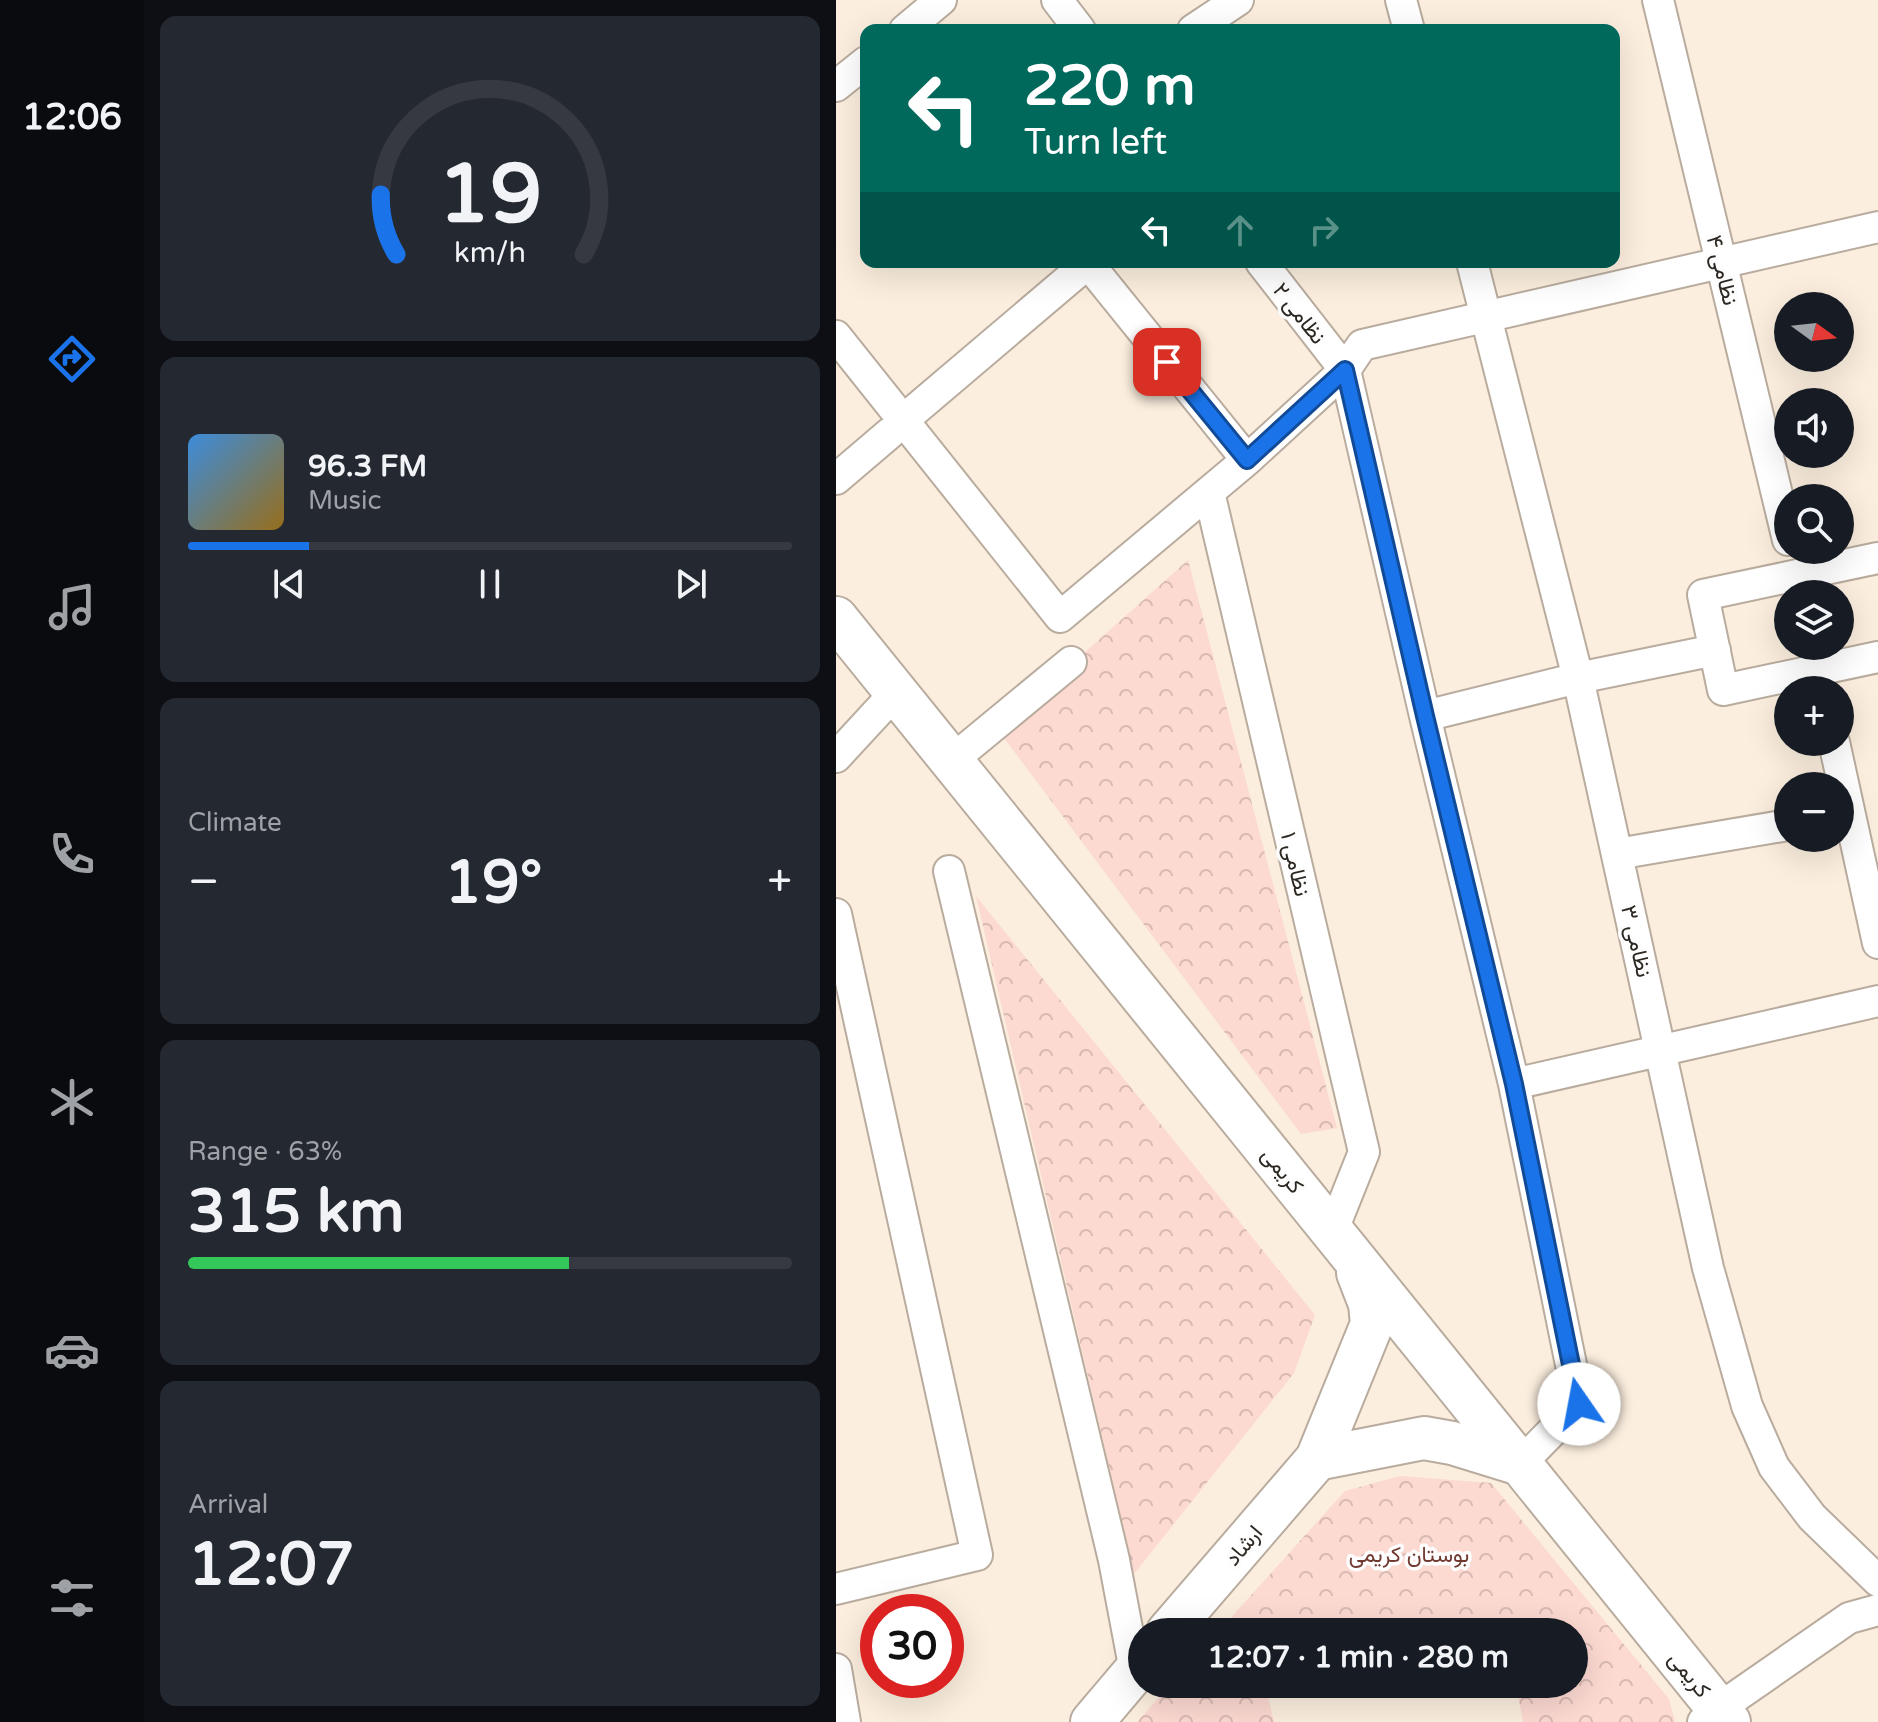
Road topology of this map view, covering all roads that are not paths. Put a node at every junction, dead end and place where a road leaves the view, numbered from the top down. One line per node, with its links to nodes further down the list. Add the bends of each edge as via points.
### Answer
1 (941, 0): 6 (street)
2 (1057, 0): 7 (street)
3 (1238, 0): 8 (street)
4 (1401, 0): 9 (street)
5 (1658, 0): 13 (street, نظامی ۴)
6 (912, 24)
7 (1075, 24)
8 (1202, 24)
9 (1407, 24)
10 (860, 67): 11 (street)
11 (836, 86)
12 (1878, 227): 13 (street)
13 (1721, 263): 18 (street); 24 (street, نظامی ۴)
14 (1081, 268): 21 (street)
15 (1093, 268): 22 (street)
16 (1266, 268): 20 (street, نظامی ۲)
17 (1474, 268): 18 (street, نظامی ۳)
18 (1486, 317): 20 (street, via 1362,345); 34 (street, نظامی ۳)
19 (836, 336): 21 (street)
20 (1345, 370): 22 (street); 37 (street, نظامی ۲)
21 (896, 427): 23 (street); 25 (street, via 1060,617)
22 (1247, 460): 25 (street)
23 (836, 479)
24 (1774, 484)
25 (1209, 492): 49 (street, نظامی ۱, via 1364,1152)
26 (1878, 558): 27 (street)
27 (1854, 559)
28 (1788, 564): 30 (street, via 1703,595)
29 (836, 618): 36 (street, کریمی)
30 (1715, 650): 34 (street); 35 (street, via 1723,690)
31 (1878, 657): 33 (street)
32 (1071, 662): 39 (street)
33 (1830, 676)
34 (1578, 678): 37 (street); 42 (street, نظامی ۳)
35 (1774, 685)
36 (896, 692): 38 (street); 39 (street, کریمی)
37 (1425, 716): 48 (street, نظامی ۲)
38 (836, 757)
39 (951, 761): 49 (street, کریمی)
40 (1774, 827): 42 (street)
41 (1854, 850): 45 (street)
42 (1617, 854): 47 (street, نظامی ۳)
43 (949, 871): 56 (street)
44 (836, 914): 53 (street, via 977,1555)
45 (1878, 943)
46 (1878, 1001): 47 (street)
47 (1661, 1050): 48 (street); 52 (street, نظامی ۳, via 1708,1268 1747,1406 1774,1467 1812,1517)
48 (1514, 1084): 51 (street, نظامی ۲, via 1579,1404)
49 (1341, 1243): 50 (street, ارشاد, via 1370,1304 1372,1324); 51 (street, کریمی)
50 (1317, 1459): 51 (street, via 1424,1438); 55 (street, ارشاد)
51 (1520, 1464): 59 (street, کریمی)
52 (1878, 1581)
53 (836, 1589)
54 (1878, 1610): 59 (street, via 1849,1618)
55 (1180, 1618)
56 (1128, 1622)
57 (836, 1669): 60 (street)
58 (1128, 1679): 61 (street)
59 (1717, 1718)
60 (845, 1722)
61 (1092, 1722)

